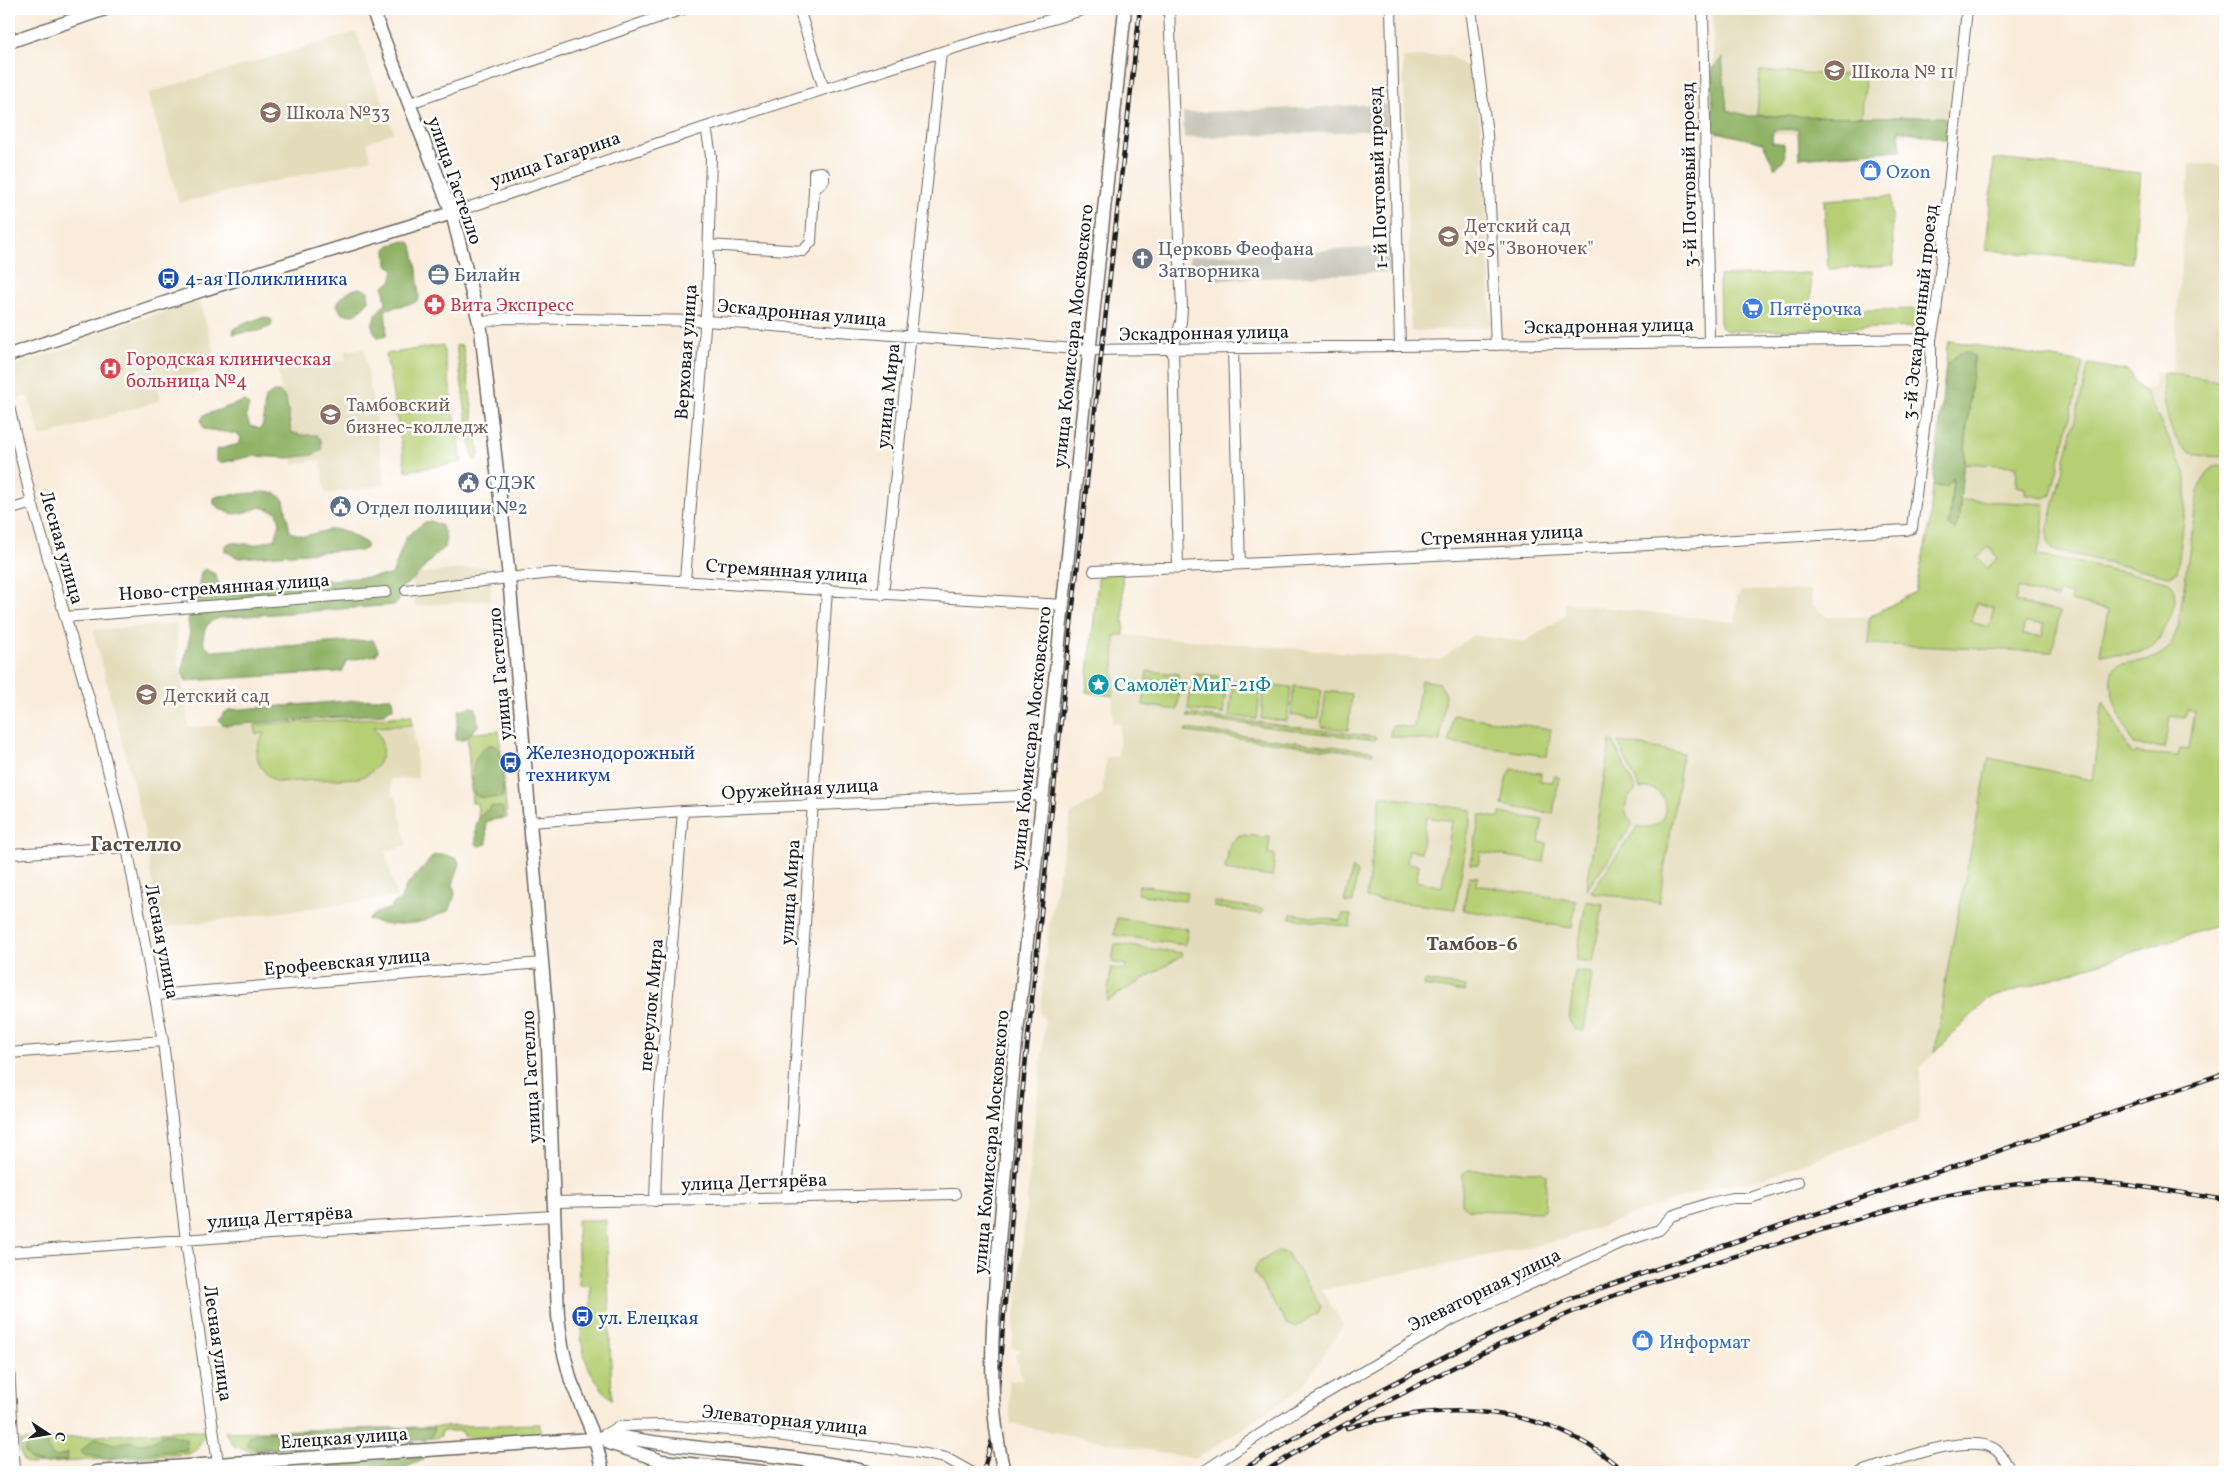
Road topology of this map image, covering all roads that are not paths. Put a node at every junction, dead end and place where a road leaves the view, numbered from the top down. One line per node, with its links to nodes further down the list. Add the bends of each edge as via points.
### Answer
1 (105, 9): 12 (main road)
2 (372, 9): 15 (main road, улица Гастелло)
3 (683, 9): 15 (street)
4 (798, 9): 14 (street)
5 (1086, 9): 13 (street, улица Гагарина)
6 (1125, 9): 28 (main road, улица Комиссара Московского)
7 (1169, 9): 27 (street, via 1182,308)
8 (1391, 9): 26 (street, 1-й Почтовый проезд)
9 (1471, 9): 25 (street, via 1487,134)
10 (1703, 9): 24 (street, 3-й Почтовый проезд)
11 (1967, 9): 23 (street, 3-й Эскадронный проезд)
12 (9, 42)
13 (941, 52): 14 (street, улица Гагарина); 22 (street, улица Мира)
14 (824, 89): 16 (street, улица Гагарина)
15 (410, 103): 18 (main road, улица Гастелло)
16 (706, 127): 18 (street, улица Гагарина); 19 (street, Верховая улица, via 711,156)
17 (814, 190): 19 (street, via 811,242 803,251)
18 (452, 213): 21 (main road, улица Гастелло); 30 (main road, улица Гагарина, via 168,301)
19 (709, 245): 20 (street, Верховая улица)
20 (706, 321): 21 (street, Эскадронная улица, via 504,318); 22 (street, Эскадронная улица); 39 (street, Верховая улица)
21 (480, 323): 38 (main road, улица Гастелло)
22 (910, 338): 28 (street, Эскадронная улица); 43 (street, улица Мира)
23 (1931, 339): 24 (street, Эскадронная улица); 34 (street, 3-й Эскадронный проезд, via 1931,371)
24 (1709, 341): 25 (street, Эскадронная улица)
25 (1496, 345): 26 (street, Эскадронная улица)
26 (1400, 346): 29 (street, Эскадронная улица)
27 (1174, 348): 28 (street, Эскадронная улица); 29 (street, Эскадронная улица); 36 (street)
28 (1089, 350): 44 (main road, улица Комиссара Московского)
29 (1233, 350): 35 (street)
30 (9, 355)
31 (9, 408): 32 (street, Лесная улица)
32 (32, 503): 33 (street); 45 (street, Лесная улица)
33 (9, 510)
34 (1912, 528): 35 (street, Стремянная улица, via 1650,545)
35 (1240, 564): 36 (street, Стремянная улица)
36 (1178, 568): 37 (street, Стремянная улица)
37 (1094, 570)
38 (509, 577): 39 (street, Стремянная улица, via 552,574); 40 (street); 49 (main road, улица Гастелло)
39 (685, 580): 41 (street, Стремянная улица)
40 (406, 590)
41 (826, 590): 43 (street, Стремянная улица); 47 (street, улица Мира)
42 (386, 592): 45 (street, Ново-стремянная улица)
43 (883, 595): 44 (street, Стремянная улица)
44 (1063, 605): 46 (main road, улица Комиссара Московского)
45 (65, 617): 50 (street, Лесная улица, via 98,728)
46 (1041, 795): 47 (street, Оружейная улица); 73 (main road, улица Комиссара Московского, bridge, via 1003,1194 992,1378 996,1434)
47 (812, 805): 48 (street, Оружейная улица); 58 (street, улица Мира)
48 (683, 811): 49 (street, Оружейная улица); 59 (street, переулок Мира, via 658,1115)
49 (530, 822): 52 (main road, улица Гастелло)
50 (127, 847): 51 (street); 53 (street, Лесная улица)
51 (9, 854)
52 (542, 963): 53 (street, Ерофеевская улица); 60 (main road, улица Гастелло, via 551,1084)
53 (156, 996): 54 (street, Лесная улица)
54 (163, 1041): 55 (street); 62 (street, Лесная улица)
55 (9, 1053)
56 (1798, 1182): 74 (street, Элеваторная улица, via 1750,1198 1710,1203 1672,1216 1658,1230 1623,1242 1453,1320 1294,1412)
57 (955, 1194): 58 (street, улица Дегтярёва)
58 (787, 1197): 59 (street, улица Дегтярёва)
59 (655, 1201): 60 (street, улица Дегтярёва)
60 (554, 1202): 61 (main road, улица Гастелло)
61 (554, 1216): 62 (street, улица Дегтярёва); 65 (main road, улица Гастелло, via 562,1346 579,1405)
62 (186, 1241): 63 (street, улица Дегтярёва); 66 (street, Лесная улица)
63 (9, 1252)
64 (9, 1366): 67 (street)
65 (594, 1439): 66 (main road, Елецкая улица); 69 (main road, улица Гастелло); 70 (main road, via 622,1445 662,1461); 71 (main road, via 622,1438 772,1456); 72 (street, Элеваторная улица, via 618,1426 627,1425 722,1429 923,1453 946,1458)
66 (218, 1464): 68 (main road, Елецкая улица)
67 (16, 1472)
68 (96, 1472)
69 (603, 1472)
70 (762, 1472)
71 (868, 1472)
72 (971, 1472)
73 (1004, 1472)
74 (1203, 1472)
75 (1861, 1472): 76 (street, via 1938,1448 1968,1444 1994,1448)
76 (2011, 1472)

